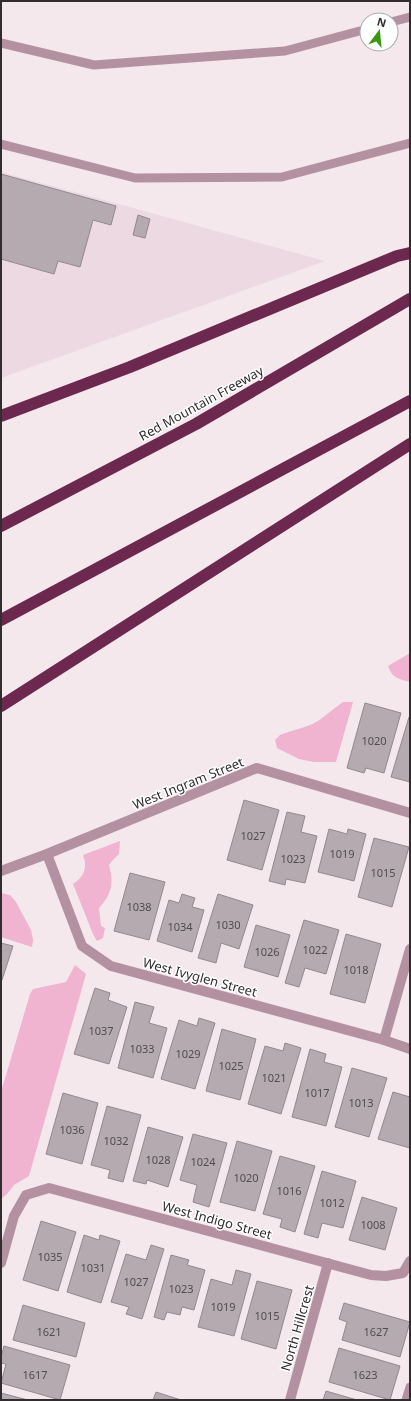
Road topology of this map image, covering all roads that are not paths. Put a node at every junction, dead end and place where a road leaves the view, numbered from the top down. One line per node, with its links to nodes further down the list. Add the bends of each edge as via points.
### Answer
1 (410, 17): 2 (lane)
2 (399, 20)
3 (359, 31): 4 (lane, via 285,51 94,65)
4 (1, 43)
5 (410, 143): 6 (lane, via 282,177 150,178 135,178)
6 (1, 144)
7 (410, 253): 10 (highway, via 397,256 130,367)
8 (410, 298): 12 (highway, Red Mountain Freeway, via 196,424)
9 (410, 401): 13 (highway)
10 (1, 416)
11 (410, 444): 14 (highway)
12 (1, 526)
13 (1, 620)
14 (1, 706)
15 (410, 813): 16 (street, West Ingram Street, via 257,768)
16 (47, 854): 17 (street, West Ingram Street); 19 (street, West Ivyglen Street, via 82,946 111,966)
17 (1, 871)
18 (410, 949): 19 (street)
19 (384, 1040): 20 (street, West Ivyglen Street)
20 (410, 1049)
21 (410, 1261): 23 (street, West Indigo Street, via 402,1273 386,1276 371,1275)
22 (1, 1263): 23 (street, West Indigo Street, via 14,1216 26,1195 49,1188)
23 (328, 1263): 25 (street, North Hillcrest)
24 (410, 1387): 26 (lane)
25 (290, 1400)
26 (406, 1400)

